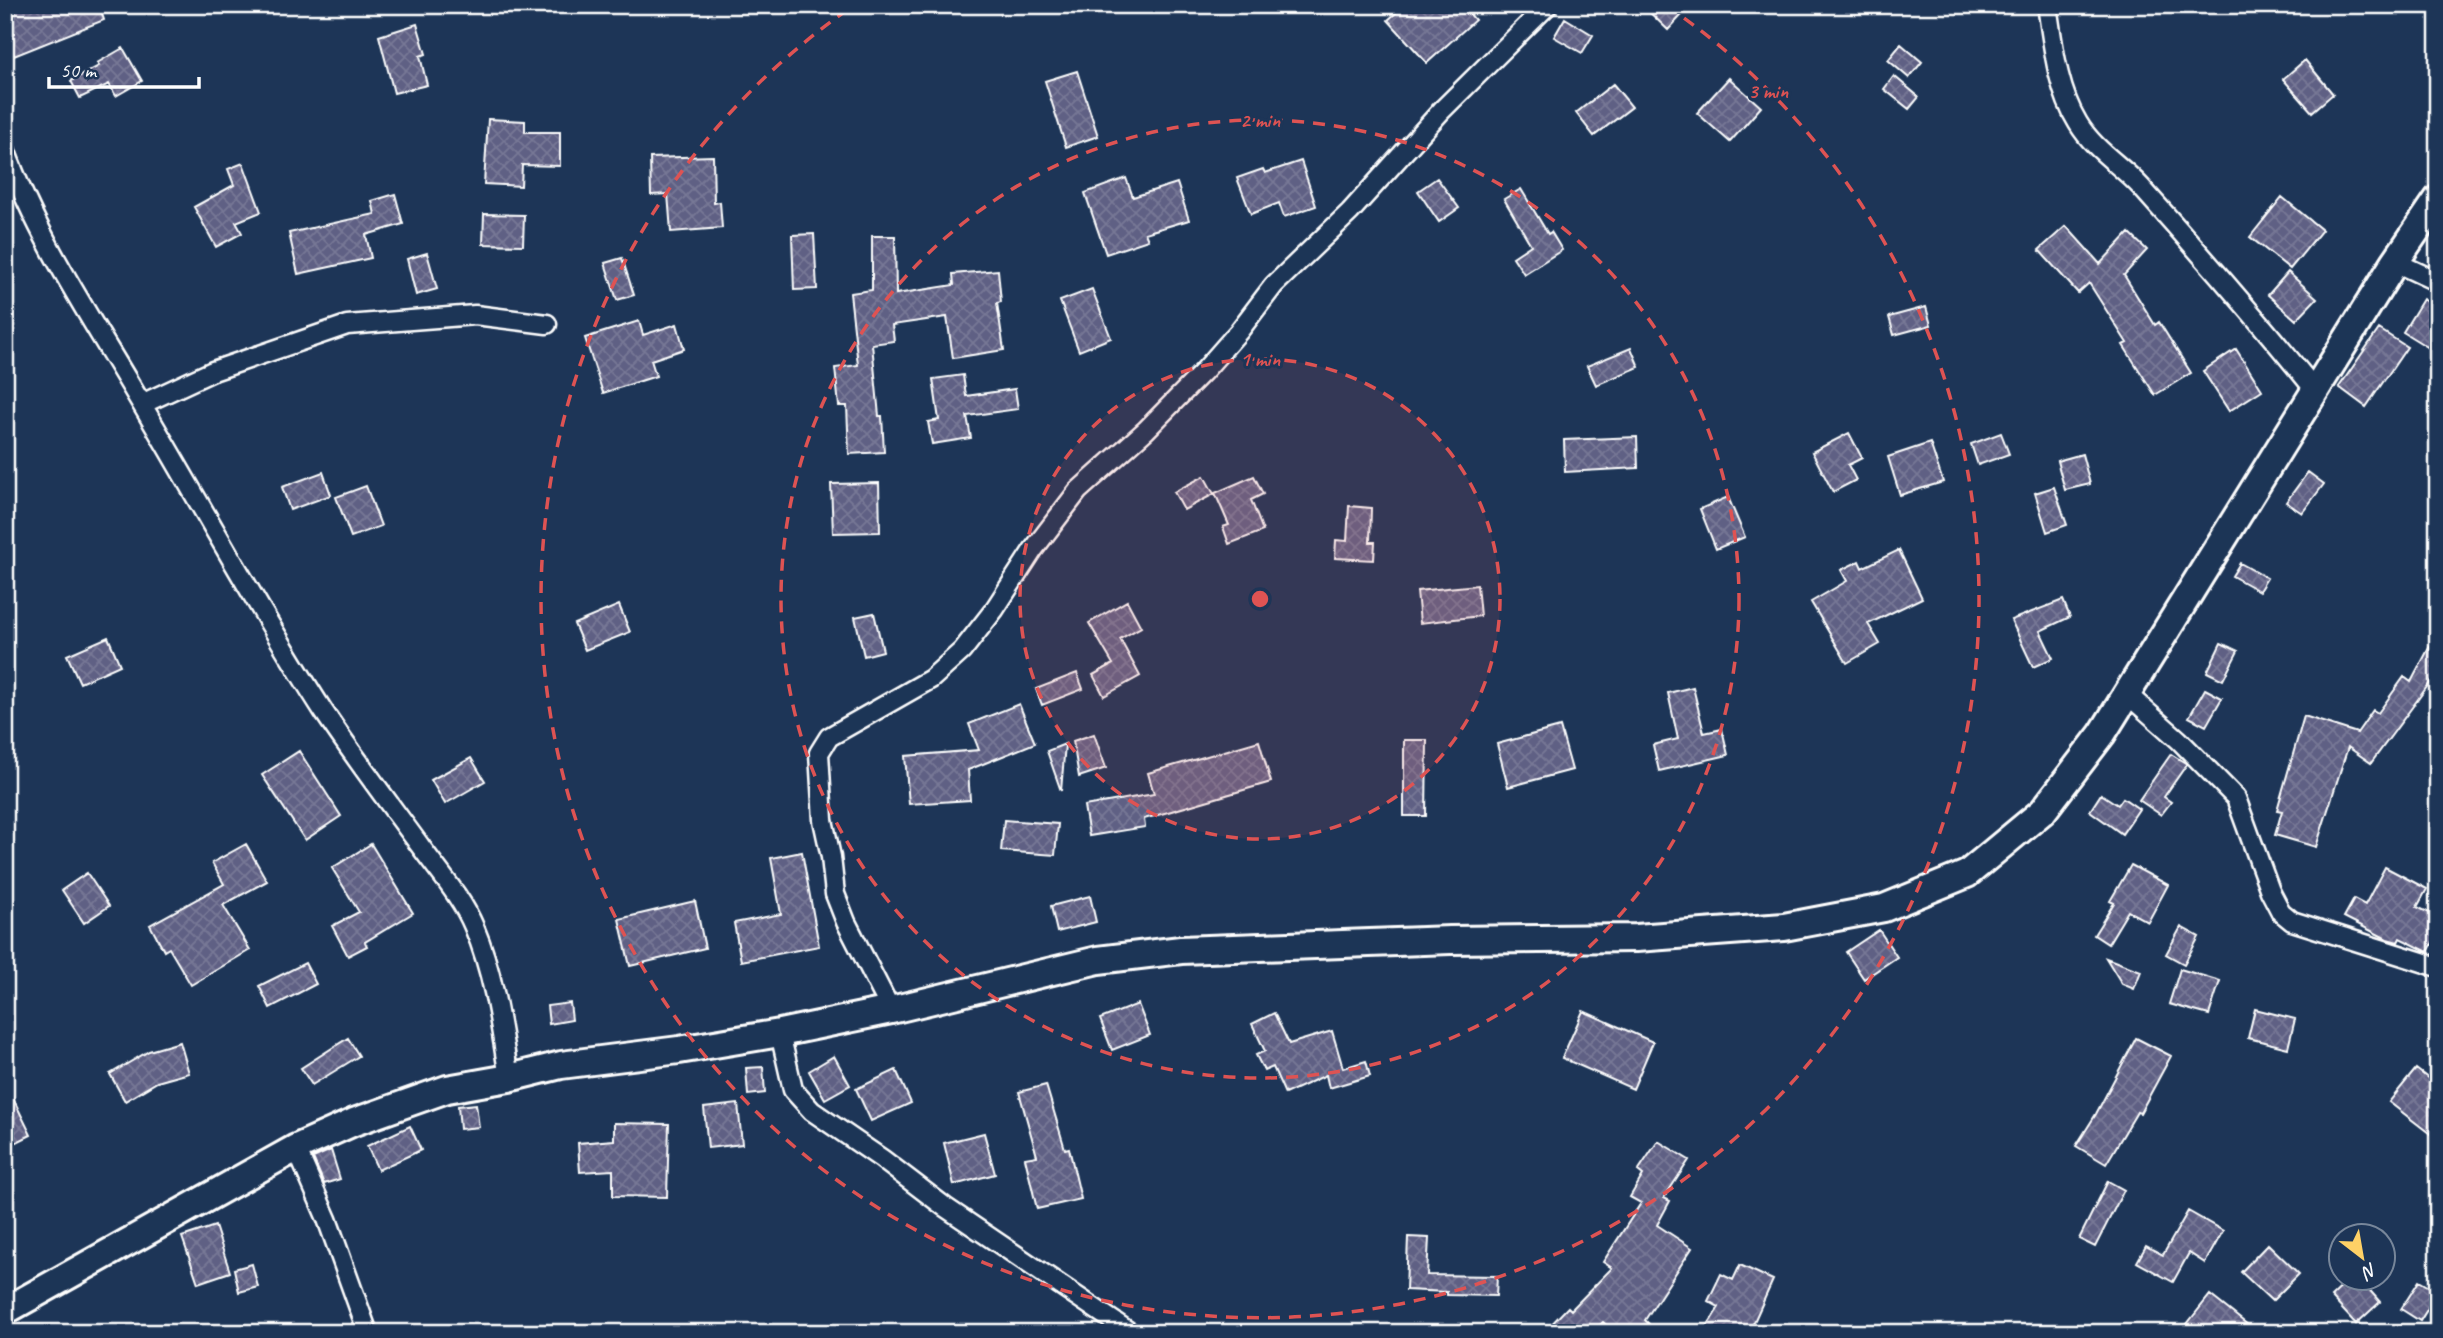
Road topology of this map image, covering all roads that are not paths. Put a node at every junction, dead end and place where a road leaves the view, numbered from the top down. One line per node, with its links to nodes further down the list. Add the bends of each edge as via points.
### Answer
1 (1548, 5): 12 (street, via 1274,285 1203,372 1078,491 962,651 931,679 829,737 819,753 822,820 835,894)
2 (2047, 5): 8 (street, via 2062,84 2077,122 2235,292)
3 (5, 149): 9 (street, via 32,214)
4 (2438, 199): 5 (main road)
5 (2395, 262): 6 (street); 8 (main road)
6 (2438, 282)
7 (547, 324): 9 (street, via 475,315 347,325 213,371)
8 (2315, 390): 10 (main road)
9 (142, 404): 14 (street, via 292,662 474,925)
10 (2127, 694): 11 (street, via 2236,797 2270,891 2292,922); 12 (main road, via 2043,811 1967,874 1884,908 1784,927 1636,938 1181,950 1098,960)
11 (2438, 967)
12 (891, 1010): 13 (main road)
13 (780, 1033): 14 (main road, via 561,1065); 18 (street, via 793,1090 812,1111)
14 (509, 1078): 15 (main road, via 447,1089)
15 (296, 1148): 16 (main road); 17 (street)
16 (5, 1311)
17 (368, 1333)
18 (1131, 1333)

